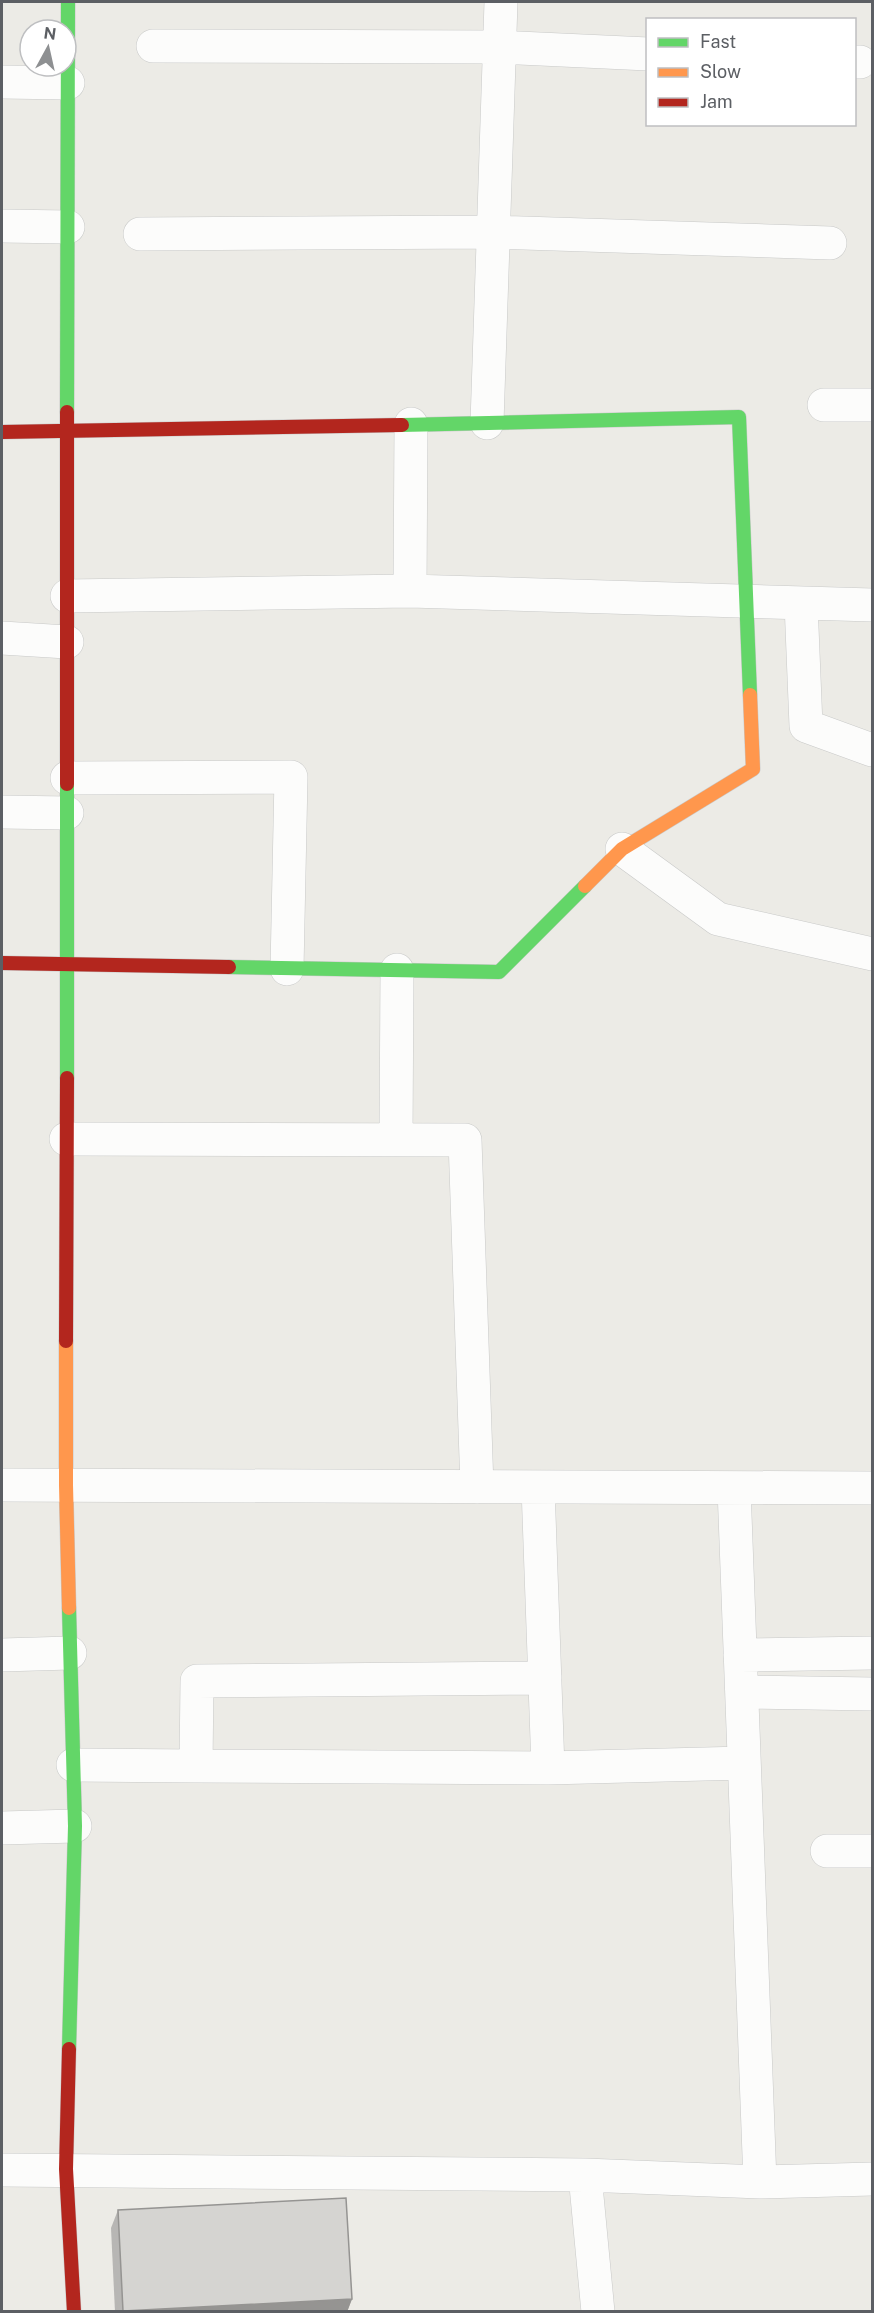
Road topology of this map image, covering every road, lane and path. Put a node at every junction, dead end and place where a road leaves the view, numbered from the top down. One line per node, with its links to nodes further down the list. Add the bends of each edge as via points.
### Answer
1 (68, 2): 7 (street)
2 (501, 2): 4 (street)
3 (153, 46): 4 (street)
4 (499, 48): 5 (street); 10 (street)
5 (646, 54)
6 (2, 82): 7 (street)
7 (68, 83): 9 (street)
8 (2, 226): 9 (street)
9 (68, 227): 18 (street)
10 (493, 232): 11 (street); 12 (street); 15 (street)
11 (140, 234)
12 (830, 243)
13 (824, 405): 14 (street)
14 (873, 405)
15 (487, 423): 16 (street); 21 (street, via 739,417)
16 (411, 424): 18 (street); 19 (street)
17 (2, 432): 18 (street)
18 (67, 432): 20 (street)
19 (410, 591): 20 (street); 21 (street)
20 (67, 596): 25 (street)
21 (747, 601): 22 (street); 30 (street, via 753,769)
22 (801, 603): 23 (street); 26 (street, via 806,726)
23 (873, 605)
24 (2, 638): 25 (street)
25 (67, 642): 27 (street)
26 (873, 750)
27 (67, 778): 29 (street); 34 (street, via 291,777)
28 (2, 812): 29 (street)
29 (67, 813): 33 (street)
30 (622, 849): 31 (street, via 718,919); 35 (street, via 500,972)
31 (873, 954)
32 (2, 963): 33 (street)
33 (67, 966): 34 (street); 36 (street)
34 (287, 969): 35 (street)
35 (397, 970): 37 (street)
36 (66, 1140): 37 (street); 39 (street)
37 (396, 1140): 40 (street, via 465,1140)
38 (2, 1485): 39 (street)
39 (66, 1485): 40 (street); 44 (street)
40 (477, 1487): 41 (street)
41 (538, 1487): 42 (street); 48 (street)
42 (734, 1488): 43 (street); 47 (street)
43 (873, 1488)
44 (70, 1653): 46 (street); 52 (street)
45 (873, 1653): 47 (street)
46 (2, 1655)
47 (740, 1655): 49 (street)
48 (544, 1678): 53 (street, via 197,1681); 54 (street)
49 (742, 1692): 50 (street); 51 (street)
50 (873, 1694)
51 (744, 1763): 54 (street); 63 (street)
52 (73, 1765): 53 (street); 55 (street)
53 (196, 1766): 54 (street)
54 (548, 1767)
55 (75, 1826): 56 (street); 59 (street)
56 (2, 1828)
57 (827, 1851): 58 (street)
58 (873, 1851)
59 (66, 2169): 60 (street); 61 (street); 64 (street)
60 (2, 2170)
61 (585, 2175): 63 (street); 65 (street)
62 (873, 2179): 63 (street)
63 (760, 2182)
64 (74, 2312)
65 (598, 2312)

